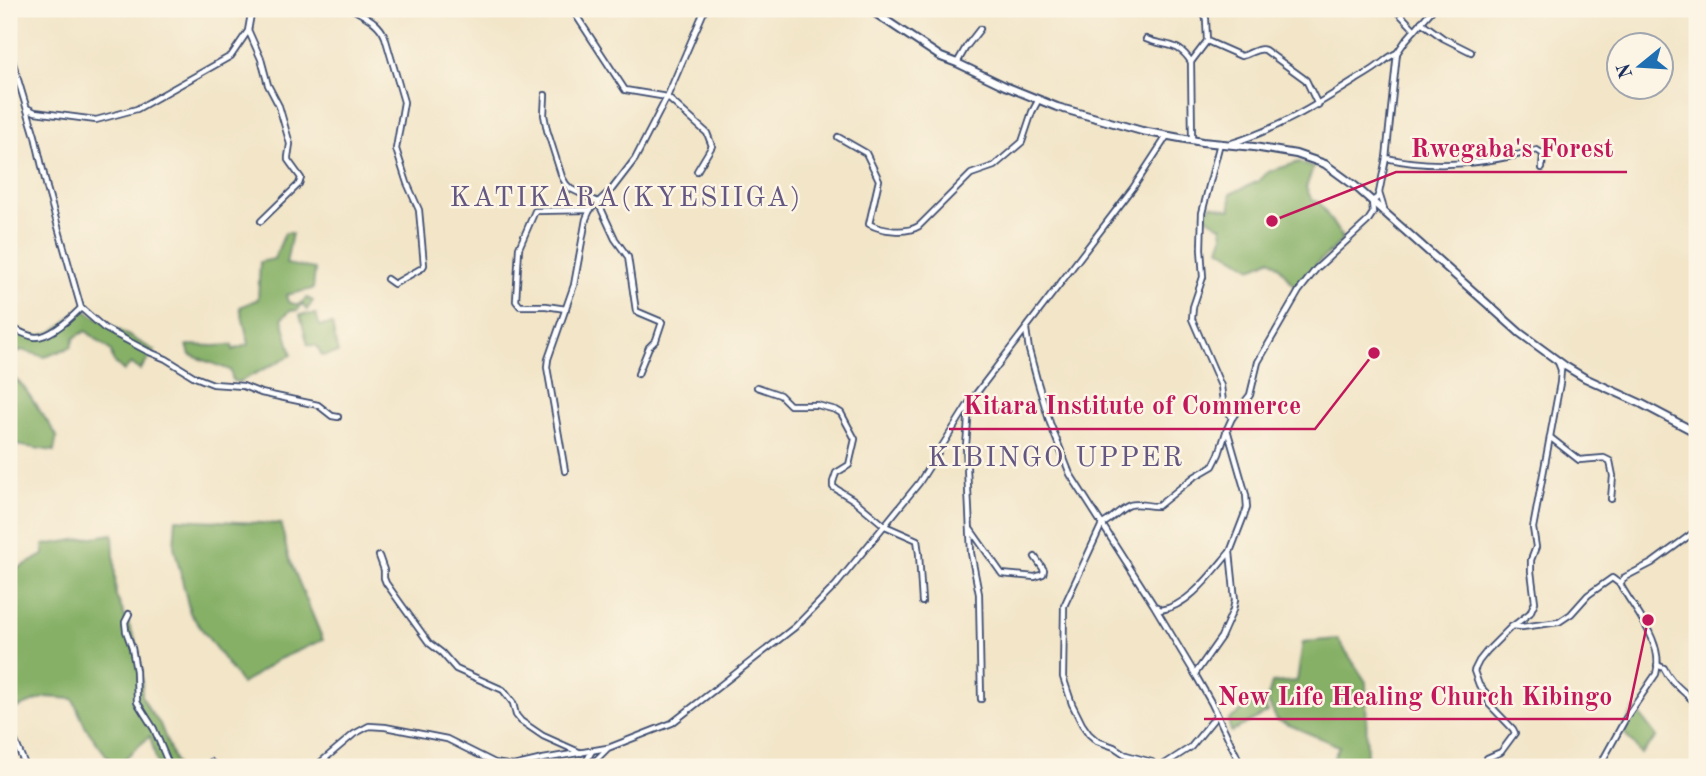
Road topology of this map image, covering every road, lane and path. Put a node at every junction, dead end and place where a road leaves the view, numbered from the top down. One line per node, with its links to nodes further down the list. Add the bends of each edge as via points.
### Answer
1 (257, 9): 13 (street)
2 (353, 9): 39 (street, via 377,24 384,37 404,102 396,143 398,157 419,210 424,265 394,284)
3 (572, 9): 22 (street, via 625,90)
4 (705, 9): 22 (street)
5 (869, 9): 20 (main road)
6 (1209, 9): 9 (street)
7 (1395, 9): 12 (street)
8 (1433, 9): 10 (street)
9 (1204, 12): 15 (street)
10 (1421, 22): 12 (street); 17 (street)
11 (981, 29): 20 (street)
12 (1415, 30): 18 (street)
13 (248, 32): 25 (street, via 231,56 132,111 92,120); 38 (street, via 279,106 290,144 288,160 301,178)
14 (1146, 39): 19 (street, via 1180,49)
15 (1207, 41): 19 (street); 24 (street, via 1241,56 1265,50 1304,78)
16 (9, 50): 25 (street)
17 (1471, 52)
18 (1396, 53): 24 (street); 30 (street)
19 (1191, 62): 28 (street)
20 (957, 63): 23 (main road)
21 (545, 95): 35 (street, via 547,130 562,177 571,189)
22 (667, 97): 32 (street, via 711,140); 35 (street, via 635,159)
23 (1039, 99): 26 (main road); 27 (street, via 1022,142 993,166 971,174 910,231 869,224 879,180 866,152)
24 (1318, 105): 29 (street, via 1267,131)
25 (26, 107): 40 (street)
26 (1167, 136): 28 (main road); 43 (street, via 1133,188)
27 (838, 137)
28 (1192, 139): 29 (main road)
29 (1224, 144): 34 (main road, via 1311,158 1340,174); 49 (street, via 1202,213 1203,277 1192,319)
30 (1386, 158): 31 (street, via 1445,164 1489,161 1537,150 1543,155); 33 (street)
31 (1542, 167)
32 (697, 171)
33 (1379, 193): 34 (street); 37 (street)
34 (1372, 201): 37 (main road); 49 (street, via 1373,213 1367,222 1299,291 1258,362 1250,395)
35 (598, 202): 36 (street); 45 (street, via 628,257 636,311 662,324)
36 (590, 210): 41 (street); 41 (street, via 535,211 519,248 517,304)
37 (1385, 213): 44 (main road, via 1506,321)
38 (261, 221)
39 (387, 279)
40 (81, 308): 42 (street, via 67,323 41,336); 48 (street, via 104,328 195,377 318,405)
41 (566, 309): 53 (street, via 547,367)
42 (9, 327)
43 (1026, 327): 47 (street); 55 (street, via 1050,423 1070,474)
44 (1558, 360): 51 (main road); 52 (street, via 1561,370)
45 (638, 374)
46 (757, 387): 56 (street, via 778,394 790,405 817,405 841,413 855,441 849,465 835,473 833,487)
47 (969, 403): 56 (street, via 919,483); 57 (street)
48 (338, 417)
49 (1232, 418): 50 (street)
50 (1227, 429): 55 (street, via 1215,462 1207,470 1158,506 1129,505); 59 (street, via 1247,502)
51 (1697, 433)
52 (1550, 438): 54 (street, via 1580,460 1610,461); 68 (street, via 1533,528 1535,602 1530,613)
53 (565, 471)
54 (1611, 499)
55 (1102, 524): 66 (street); 86 (street, via 1064,606 1063,677 1088,734 1126,755 1152,762)
56 (885, 526): 65 (street, via 917,540); 75 (street, via 795,627 672,723)
57 (970, 529): 61 (street, via 1002,574 1043,574); 71 (street, via 979,586)
58 (1697, 530): 62 (street)
59 (1230, 552): 66 (street, via 1182,602 1160,610); 70 (street, via 1233,610)
60 (379, 556): 77 (street, via 386,583 429,643 456,670 503,690 521,721)
61 (1035, 557)
62 (1625, 577): 63 (street); 64 (street)
63 (1612, 578): 64 (street); 68 (street, via 1559,622)
64 (1620, 584): 69 (street, via 1646,626)
65 (922, 601)
66 (1153, 604): 70 (street)
67 (129, 614): 79 (street, via 125,622 135,663 137,702)
68 (1512, 626): 89 (street, via 1474,671 1489,704 1516,733 1501,752 1487,758)
69 (1657, 665): 72 (street); 90 (street, via 1656,674)
70 (1195, 674): 73 (street)
71 (981, 699)
72 (1697, 705)
73 (1217, 715): 87 (street, via 1191,747); 88 (street)
74 (9, 727): 78 (street)
75 (608, 748): 76 (street); 85 (street)
76 (593, 751): 77 (street); 84 (street)
77 (582, 753): 83 (street)
78 (26, 767)
79 (170, 767)
80 (204, 767): 81 (street, via 211,762)
81 (216, 767)
82 (315, 767): 83 (street, via 369,726 447,739)
83 (513, 767)
84 (583, 767)
85 (589, 767)
86 (1154, 767)
87 (1160, 767)
88 (1242, 767)
89 (1488, 767)
90 (1600, 767)

